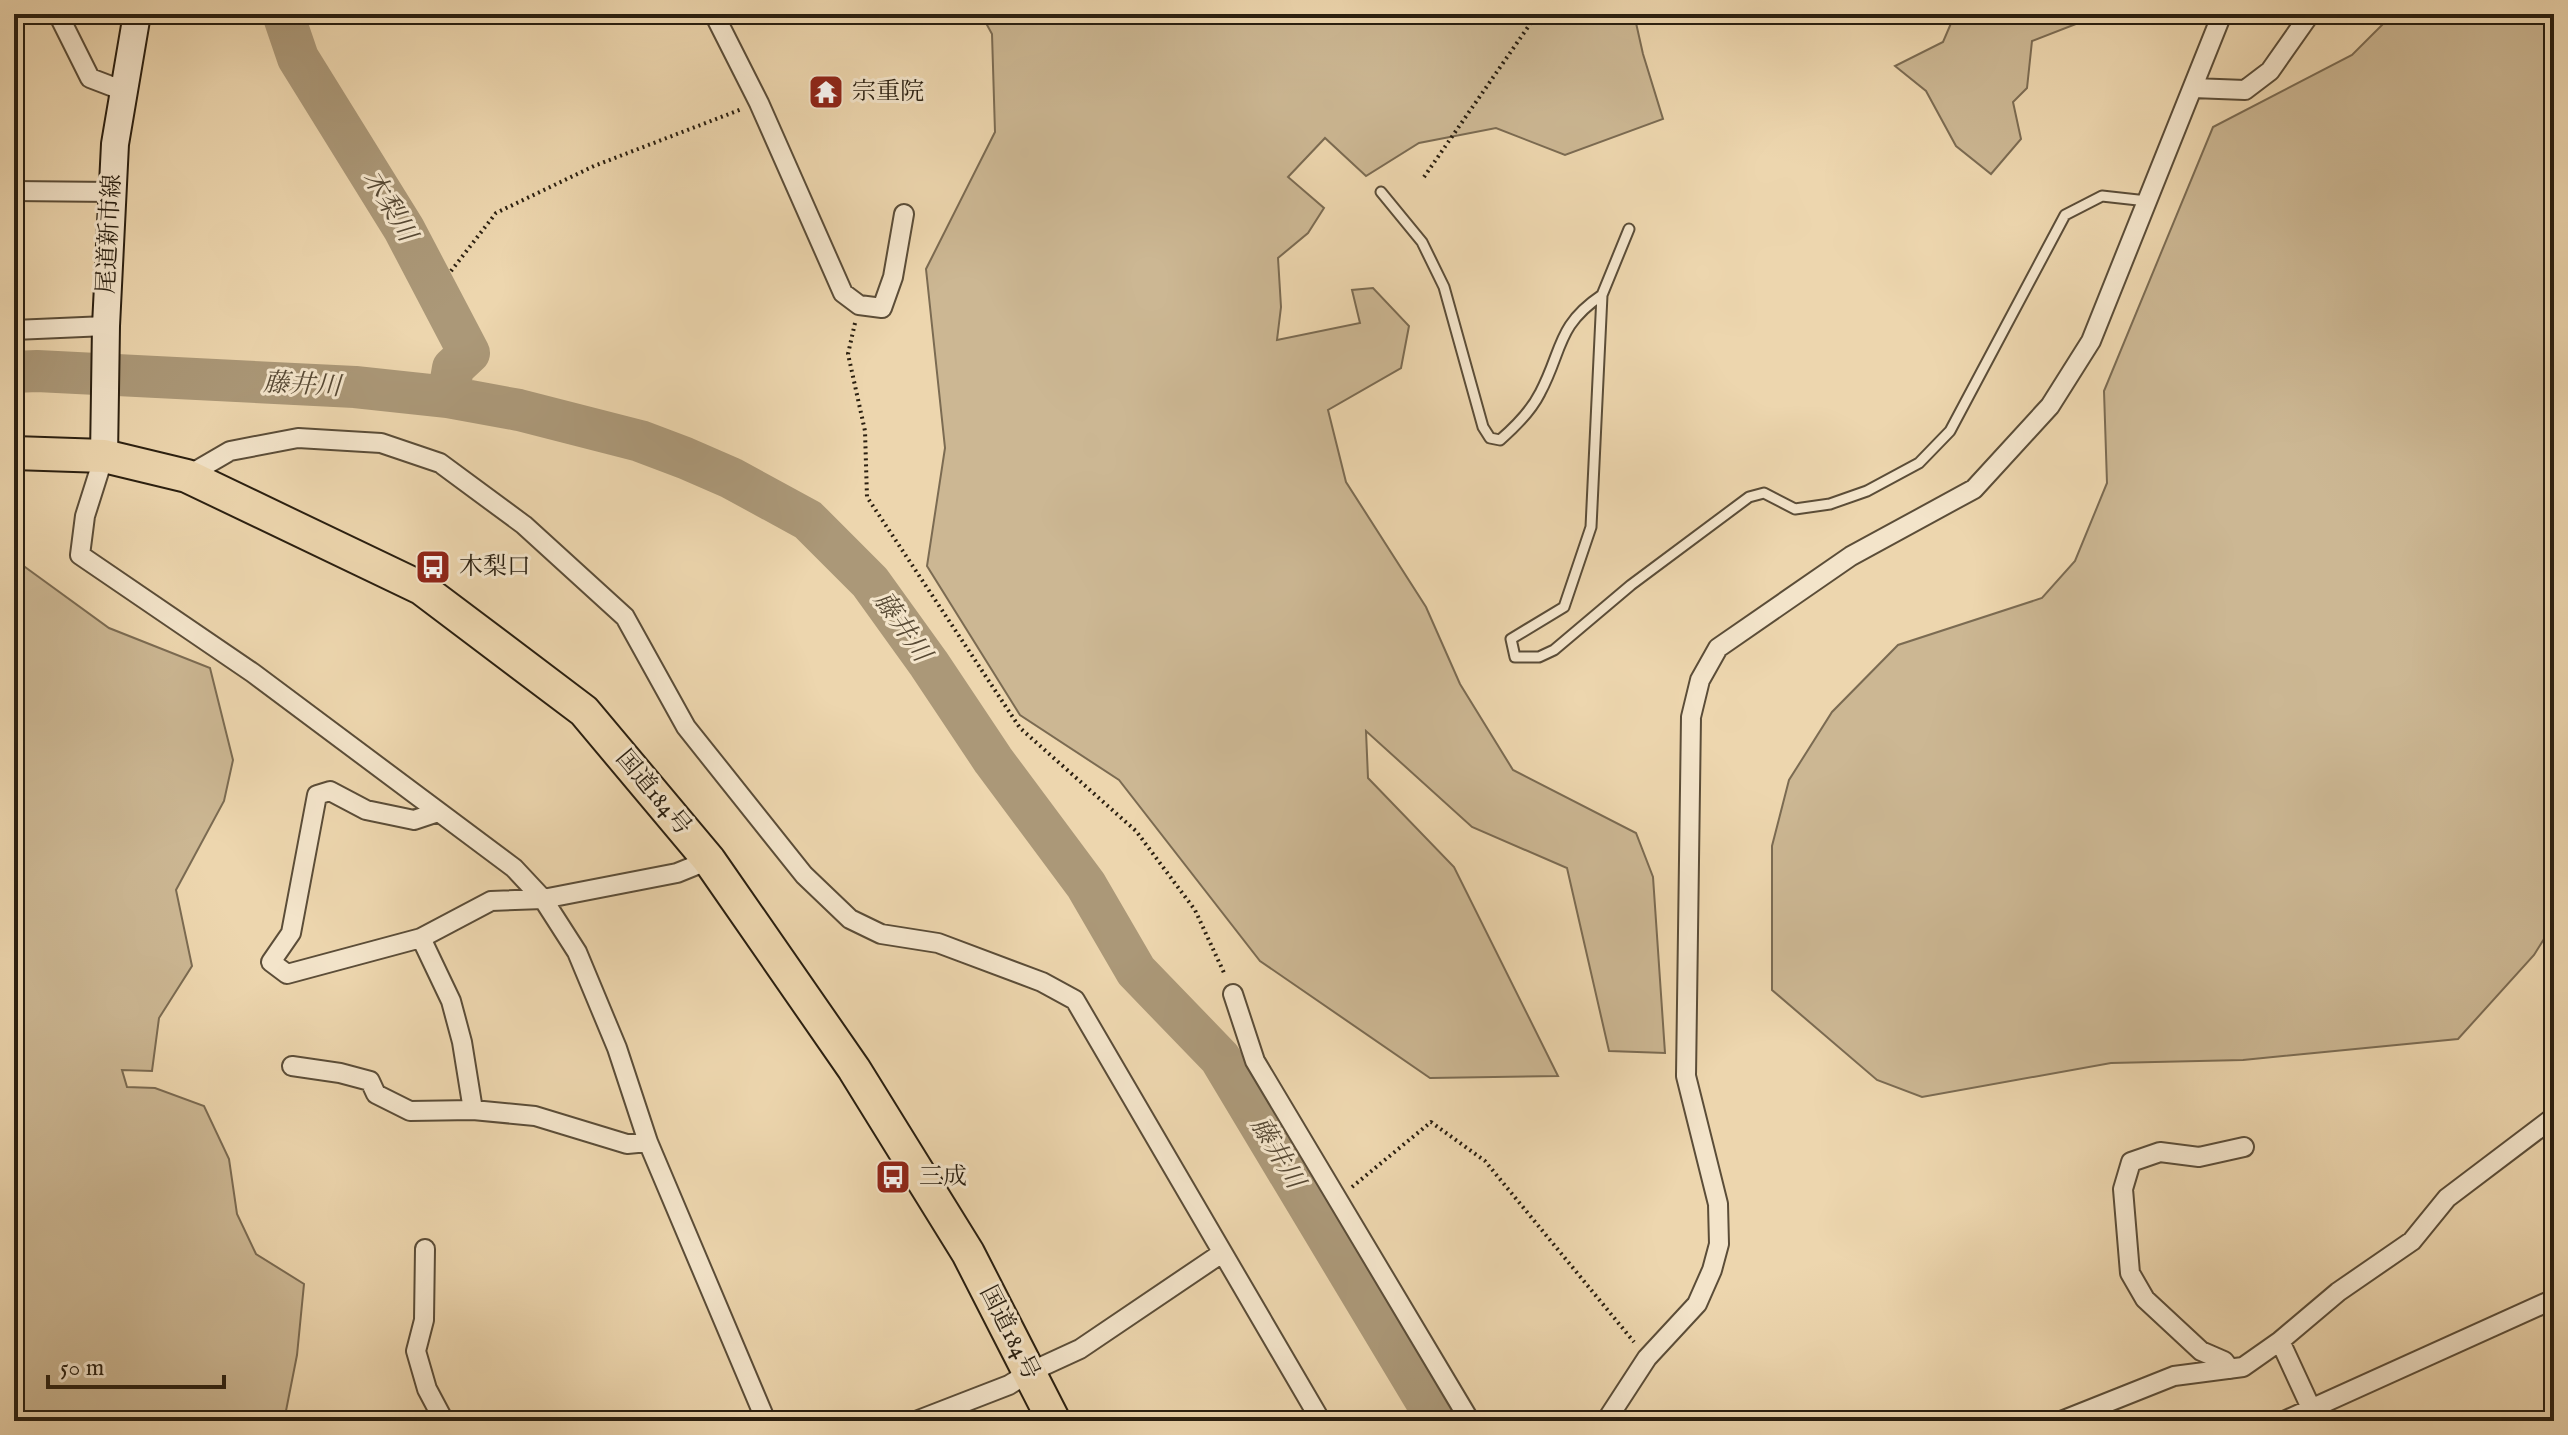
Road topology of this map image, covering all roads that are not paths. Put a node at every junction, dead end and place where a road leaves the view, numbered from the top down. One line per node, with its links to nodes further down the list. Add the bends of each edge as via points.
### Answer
1 (58, 14): 7 (street, via 90,78)
2 (137, 14): 7 (main road, 尾道新市線)
3 (714, 14): 12 (street, via 843,293 859,305 882,308)
4 (2222, 14): 6 (street)
5 (2310, 14): 6 (street, via 2270,71 2245,90)
6 (2193, 88): 11 (street)
7 (124, 91): 9 (main road, 尾道新市線)
8 (14, 191): 9 (street)
9 (112, 192): 15 (main road, 尾道新市線)
10 (1381, 192): 14 (lane, via 1422,242 1444,287 1490,438 1500,440 1515,428 1540,393 1559,341 1582,308)
11 (2147, 201): 14 (lane, via 2102,196 2065,215 1950,431 1919,463 1830,504 1795,509 1764,493 1749,497 1554,650 1539,657 1515,657 1511,639 1564,607 1591,527); 44 (street, via 2091,341 2050,406 1974,489 1851,556 1792,596 1718,648 1700,680 1691,717 1686,1076 1718,1204 1719,1244 1697,1304 1647,1358)
12 (904, 214)
13 (1629, 229): 14 (lane)
14 (1602, 295)
15 (106, 326): 16 (street); 18 (main road, 尾道新市線)
16 (14, 330)
17 (14, 453): 18 (highway, 国道184号)
18 (104, 456): 19 (highway, 国道184号); 20 (street, via 85,516 80,555 253,673)
19 (187, 476): 21 (highway, 国道184号, via 421,588 584,711); 31 (street, via 230,451 298,438 381,443 440,463 524,525 625,617 686,727 804,875 850,919 881,934 938,943 1075,1000)
20 (438, 812): 22 (street, via 514,868); 23 (street, via 414,820 366,810 330,791 317,795 291,933 271,962 287,974)
21 (709, 860): 22 (street, via 677,873); 35 (highway, 国道184号, via 854,1069 968,1253)
22 (543, 899): 23 (street, via 491,901); 28 (street, via 577,952)
23 (421, 938): 26 (street, via 451,1001)
24 (1233, 994): 43 (street, via 1255,1061)
25 (292, 1066): 26 (street, via 370,1081 376,1094 410,1111)
26 (473, 1110): 28 (street, via 535,1116 627,1144)
27 (2554, 1117): 33 (street, via 2447,1198 2412,1241 2338,1292)
28 (648, 1142): 39 (street)
29 (2244, 1147): 34 (street, via 2199,1157 2160,1152 2131,1162 2123,1189 2130,1273 2145,1299 2201,1351)
30 (425, 1249): 38 (street, via 424,1320 416,1351)
31 (1222, 1253): 35 (street, via 1080,1349); 42 (street)
32 (2554, 1299): 36 (street)
33 (2280, 1341): 34 (street, via 2243,1367); 36 (street)
34 (2230, 1369): 37 (street, via 2174,1376)
35 (1030, 1372): 40 (street); 41 (highway, 国道184号)
36 (2314, 1415): 46 (street)
37 (2081, 1416): 45 (street)
38 (444, 1421)
39 (766, 1421)
40 (916, 1421)
41 (1054, 1421)
42 (1321, 1421)
43 (1470, 1421)
44 (1606, 1421)
45 (2061, 1421)
46 (2284, 1421)

